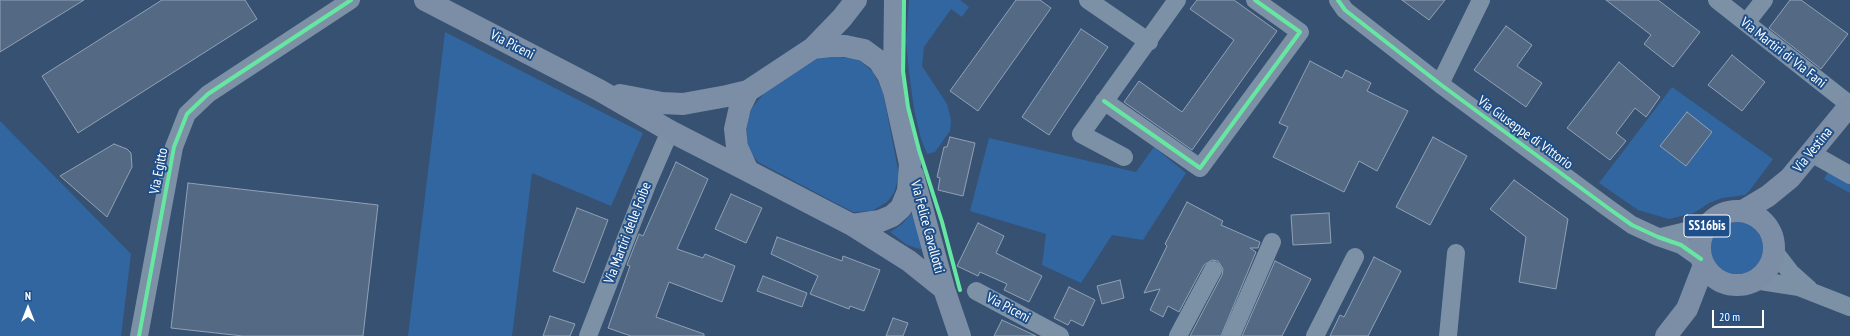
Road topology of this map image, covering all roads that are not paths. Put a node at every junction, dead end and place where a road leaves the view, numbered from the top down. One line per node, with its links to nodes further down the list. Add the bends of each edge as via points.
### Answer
1 (351, 0): 46 (street, Via Egitto, via 208,94 187,114 174,147)
2 (425, 0): 17 (main road, Via Piceni)
3 (856, 0): 15 (main road)
4 (894, 0): 19 (main road)
5 (1088, 0): 14 (street)
6 (1177, 0): 14 (street)
7 (1255, 0): 20 (street, via 1300,32 1200,168)
8 (1330, 0): 12 (street, Via Giuseppe di Vittorio)
9 (1481, 0): 16 (street)
10 (1717, 0): 13 (street, Via Martiri di Via Fani)
11 (1764, 0): 13 (street)
12 (1342, 5): 16 (street, Via Giuseppe di Vittorio)
13 (1746, 23): 21 (street, Via Martiri di Via Fani)
14 (1148, 42): 20 (street)
15 (813, 48): 18 (main road); 19 (main road, via 845,46 864,50 879,61)
16 (1440, 84): 33 (street, Via Giuseppe di Vittorio, via 1632,225)
17 (599, 90): 18 (main road, Via Piceni, via 662,103 683,104); 22 (main road, Via Piceni)
18 (748, 91): 26 (main road, via 740,107 735,136)
19 (894, 91): 25 (main road)
20 (1104, 101): 24 (street, via 1081,134)
21 (1850, 105): 23 (main road, Via Vestina / SS16bis)
22 (670, 130): 26 (main road, Via Piceni); 47 (street, Via Martiri delle Foibe)
23 (1811, 153): 27 (street); 28 (main road, Via Vestina / SS16bis)
24 (1124, 157)
25 (910, 164): 30 (main road, via 908,192 901,208 892,216 880,221); 41 (main road, Via Felice Cavallotti)
26 (748, 171): 30 (main road, Via Felice Cavallotti)
27 (1850, 175)
28 (1790, 178): 29 (main road, Via Vestina / SS16bis, via 1768,196); 32 (main road, Via Vestina / SS16bis)
29 (1743, 211): 31 (main road, SS16bis, via 1723,213); 32 (main road, SS16bis, via 1758,217)
30 (852, 225): 41 (main road, Via Felice Cavallotti, via 909,260)
31 (1707, 226): 33 (street); 38 (main road, SS16bis, via 1700,247)
32 (1769, 229): 35 (main road)
33 (1658, 237): 38 (street, Via Giuseppe di Vittorio, via 1681,245)
34 (1272, 242): 51 (street)
35 (1774, 251): 40 (main road, SS16bis, via 1771,263 1764,273); 43 (street, via 1791,273)
36 (1456, 253): 53 (street)
37 (1355, 257): 52 (street)
38 (1703, 262): 40 (main road, via 1710,274 1719,280 1730,284); 45 (main road, SS16bis)
39 (1214, 270): 50 (street)
40 (1747, 282): 43 (street, via 1784,284); 45 (main road, SS16bis, via 1711,294)
41 (944, 289): 48 (main road, Via Felice Cavallotti)
42 (976, 291): 49 (street, Via Piceni)
43 (1813, 292): 44 (street)
44 (1850, 307)
45 (1687, 309): 54 (main road, SS16bis)
46 (139, 336)
47 (588, 336)
48 (960, 336)
49 (1060, 336)
50 (1178, 336)
51 (1231, 336)
52 (1315, 336)
53 (1448, 336)
54 (1666, 336)

